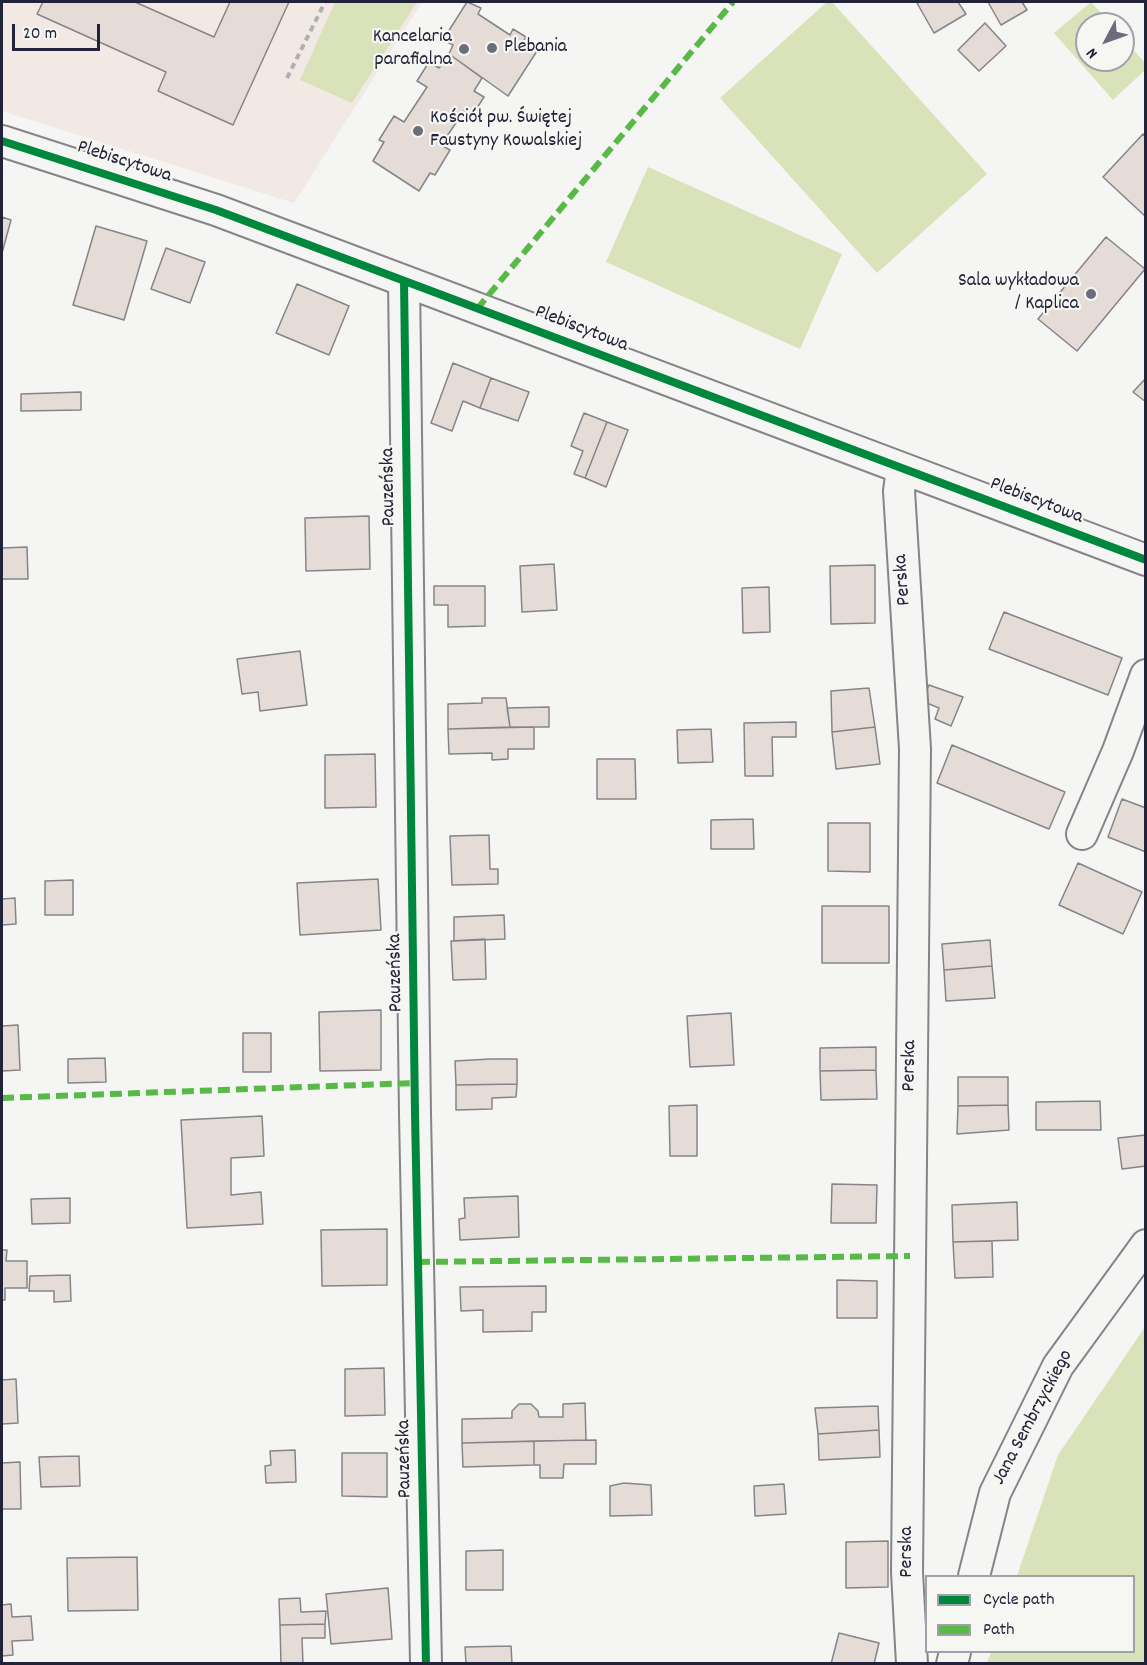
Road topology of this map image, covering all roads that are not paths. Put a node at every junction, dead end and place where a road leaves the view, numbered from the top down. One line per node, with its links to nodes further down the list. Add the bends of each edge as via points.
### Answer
1 (2, 141): 2 (street, Plebiscytowa, via 216,210)
2 (404, 281): 3 (street, Plebiscytowa); 9 (street, Pauzeńska)
3 (902, 469): 4 (street, Plebiscytowa); 10 (street, Perska, via 899,491 915,749 908,1572)
4 (1146, 560)
5 (1146, 675): 6 (street)
6 (1082, 834)
7 (1146, 1245): 8 (street, Jana Sembrzyckiego, via 1058,1366 995,1493)
8 (974, 1575)
9 (426, 1664)
10 (912, 1664)

